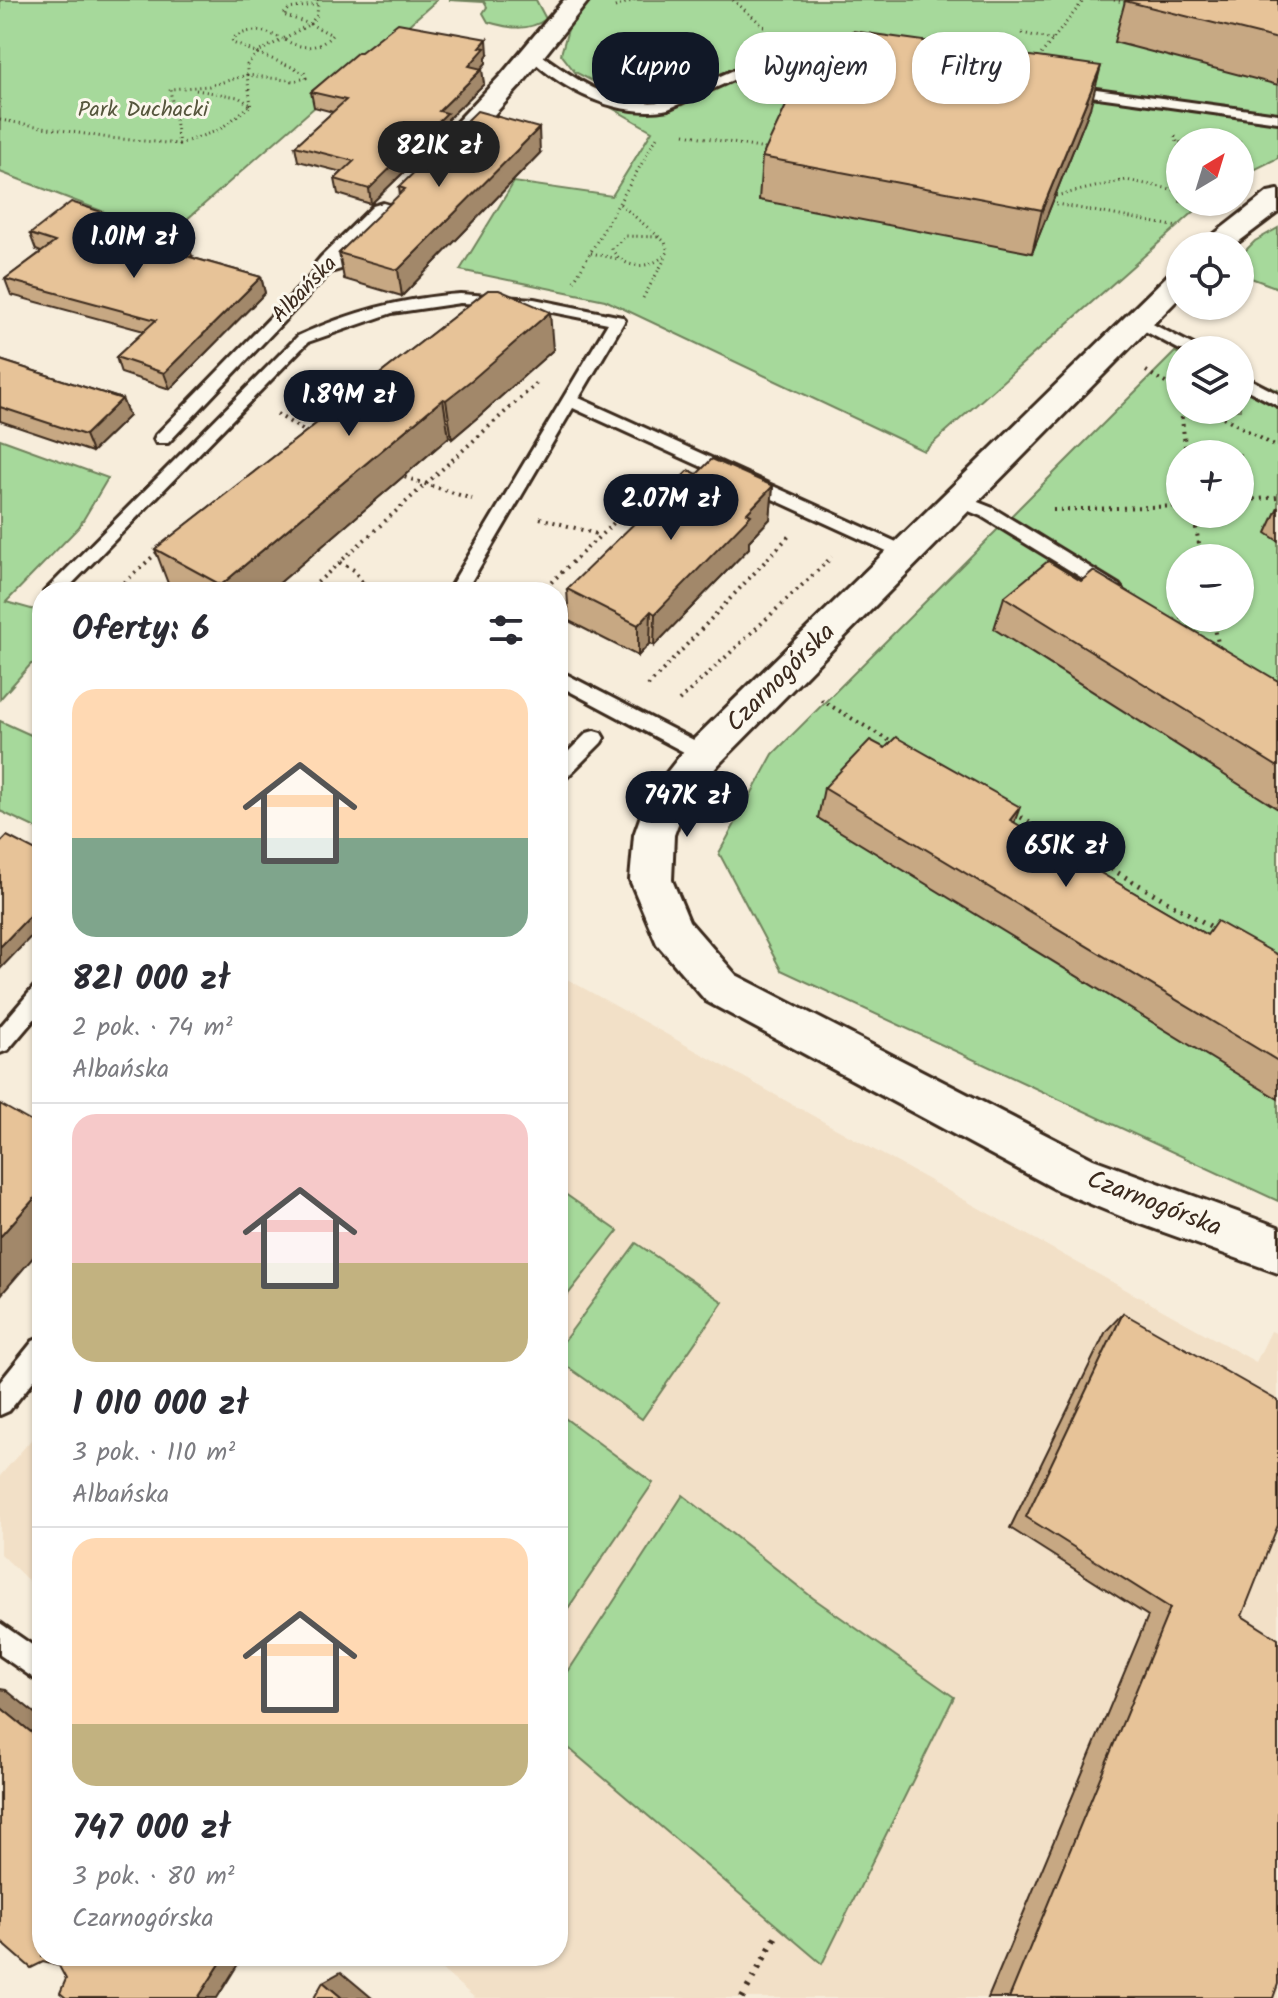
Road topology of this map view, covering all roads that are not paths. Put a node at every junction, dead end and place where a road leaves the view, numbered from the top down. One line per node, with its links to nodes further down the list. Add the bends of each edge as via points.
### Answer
1 (577, 0): 2 (street)
2 (534, 56): 3 (lane, via 617,103 649,109); 6 (street)
3 (735, 74)
4 (1030, 83): 5 (lane)
5 (1278, 118)
6 (419, 177)
7 (397, 198): 10 (street, Albańska)
8 (1278, 198): 9 (street)
9 (1233, 232)
10 (331, 263): 17 (lane, Albańska)
11 (1166, 294): 12 (street, Czarnogórska)
12 (1139, 322): 13 (lane); 18 (street, Czarnogórska)
13 (1166, 337)
14 (1254, 387): 16 (lane)
15 (571, 401): 19 (lane); 20 (lane, via 617,320 481,298 407,305 338,322 303,339); 21 (lane)
16 (1278, 401)
17 (162, 439)
18 (973, 506): 19 (street, Czarnogórska); 22 (lane)
19 (908, 554): 25 (street, Czarnogórska)
20 (63, 582)
21 (462, 582)
22 (1129, 599)
23 (568, 682): 25 (lane)
24 (594, 738): 26 (lane)
25 (704, 754): 29 (street, Czarnogórska, via 667,798 654,835 651,880 672,931 721,988 1076,1175)
26 (568, 764)
27 (32, 1006): 28 (lane)
28 (0, 1043)
29 (1278, 1250)
30 (32, 1362): 31 (lane)
31 (0, 1402)
32 (0, 1637): 33 (lane)
33 (32, 1662)

